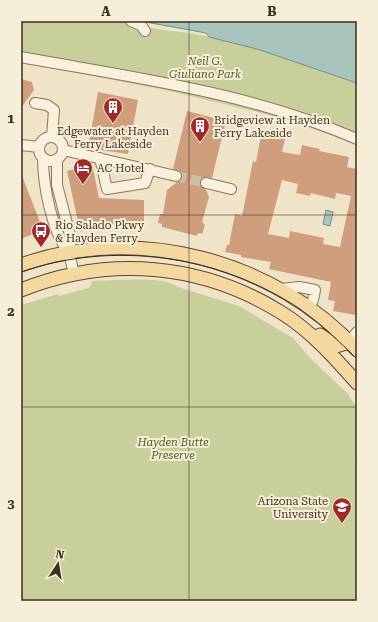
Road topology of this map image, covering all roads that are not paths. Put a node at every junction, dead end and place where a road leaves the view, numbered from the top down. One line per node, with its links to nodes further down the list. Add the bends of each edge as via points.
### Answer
1 (131, 21): 2 (lane, via 141,25)
2 (145, 32)
3 (21, 57): 6 (lane, via 189,86 231,96 299,117)
4 (35, 103): 5 (lane, via 47,105 54,110)
5 (52, 137): 8 (lane, via 43,140); 9 (lane, via 60,141)
6 (357, 139)
7 (21, 145): 8 (lane)
8 (39, 147): 10 (lane)
9 (63, 150): 11 (lane); 12 (lane)
10 (43, 158): 12 (lane, via 51,161); 17 (lane, via 46,191 61,242)
11 (100, 158): 13 (lane); 13 (lane, via 107,189 145,183)
12 (57, 159): 17 (lane, via 56,178 71,239)
13 (150, 169): 14 (lane)
14 (176, 176)
15 (206, 183): 16 (lane)
16 (231, 190)
17 (69, 253): 18 (main road); 19 (lane); 22 (main road, via 124,248 183,253 220,263 249,273 281,289)
18 (21, 265)
19 (74, 274): 20 (main road); 21 (main road, via 148,268 168,271 237,290)
20 (21, 290)
21 (283, 314): 22 (main road, via 309,325 332,344 339,346); 23 (main road, via 322,345)
22 (354, 341): 23 (main road, via 347,364)
23 (357, 382)

